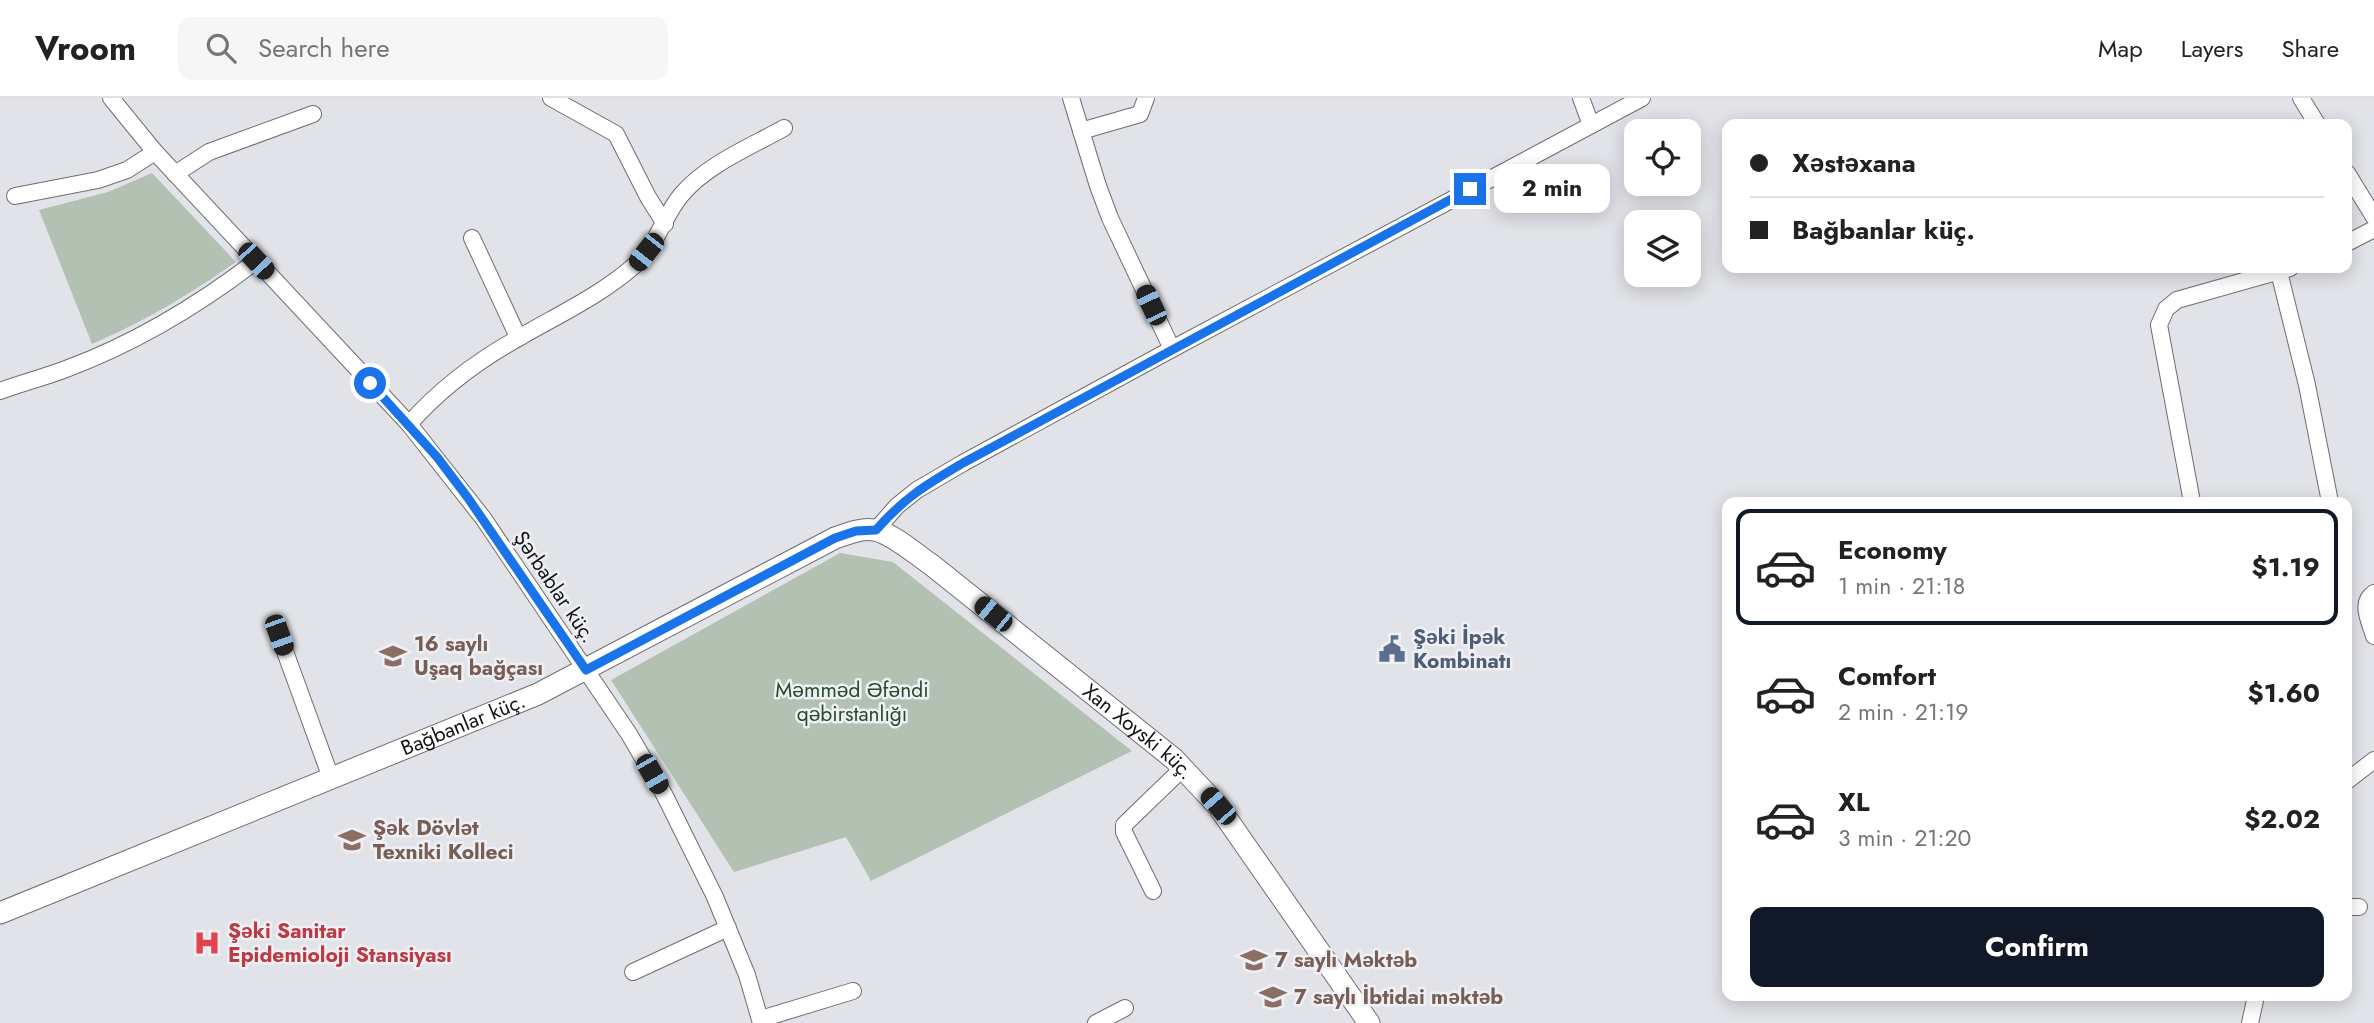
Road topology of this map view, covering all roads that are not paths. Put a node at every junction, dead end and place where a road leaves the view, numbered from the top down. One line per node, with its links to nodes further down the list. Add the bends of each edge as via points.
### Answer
1 (111, 98): 13 (street, Şərbablar küç.)
2 (551, 98): 18 (street, via 616,135)
3 (1071, 98): 12 (street)
4 (1146, 98): 12 (street, via 1140,114)
5 (1581, 98): 10 (street)
6 (1642, 98): 10 (street)
7 (2301, 98): 9 (street)
8 (313, 114): 14 (street, via 209,152)
9 (2314, 119)
10 (1591, 125): 26 (street)
11 (784, 128): 18 (street, via 701,175 680,196)
12 (1081, 131): 26 (street, via 1110,218)
13 (155, 152): 14 (street, Şərbablar küç.); 16 (street, via 127,170 98,180)
14 (175, 174): 22 (street, Şərbablar küç.)
15 (2352, 181): 17 (street)
16 (15, 196)
17 (2374, 218)
18 (664, 224): 25 (street, via 636,264 588,299)
19 (2374, 229): 21 (street)
20 (472, 238): 25 (street)
21 (2352, 240)
22 (256, 261): 27 (street, via 199,303 104,353); 28 (street, Şərbablar küç.)
23 (2273, 273): 29 (street, via 2177,300 2166,309 2159,325)
24 (2285, 273): 30 (street)
25 (519, 337): 28 (street, via 449,384)
26 (1172, 349): 31 (street, via 917,490)
27 (0, 391)
28 (408, 424): 35 (street, Şərbablar küç., via 483,518)
29 (2191, 497)
30 (2329, 497)
31 (876, 530): 35 (street, Bağbanlar küç., via 835,538); 37 (street, Xan Xoyski küç., via 933,566)
32 (2374, 593): 34 (street, via 2365,605)
33 (279, 635): 39 (street)
34 (2374, 636)
35 (586, 670): 39 (street, Bağbanlar küç.); 42 (street, Şərbablar küç., via 664,794)
36 (2374, 760): 38 (street)
37 (1183, 768): 40 (street, via 1124,825); 49 (street, Xan Xoyski küç., via 1218,806)
38 (2352, 777)
39 (331, 778): 41 (street, Bağbanlar küç.)
40 (1153, 891)
41 (0, 913)
42 (728, 928): 43 (street); 47 (street, Şərbablar küç.)
43 (633, 972)
44 (853, 991): 47 (street)
45 (2255, 1001): 50 (street)
46 (1125, 1008): 48 (street)
47 (761, 1021)
48 (1096, 1023)
49 (1369, 1023)
50 (2250, 1023)

